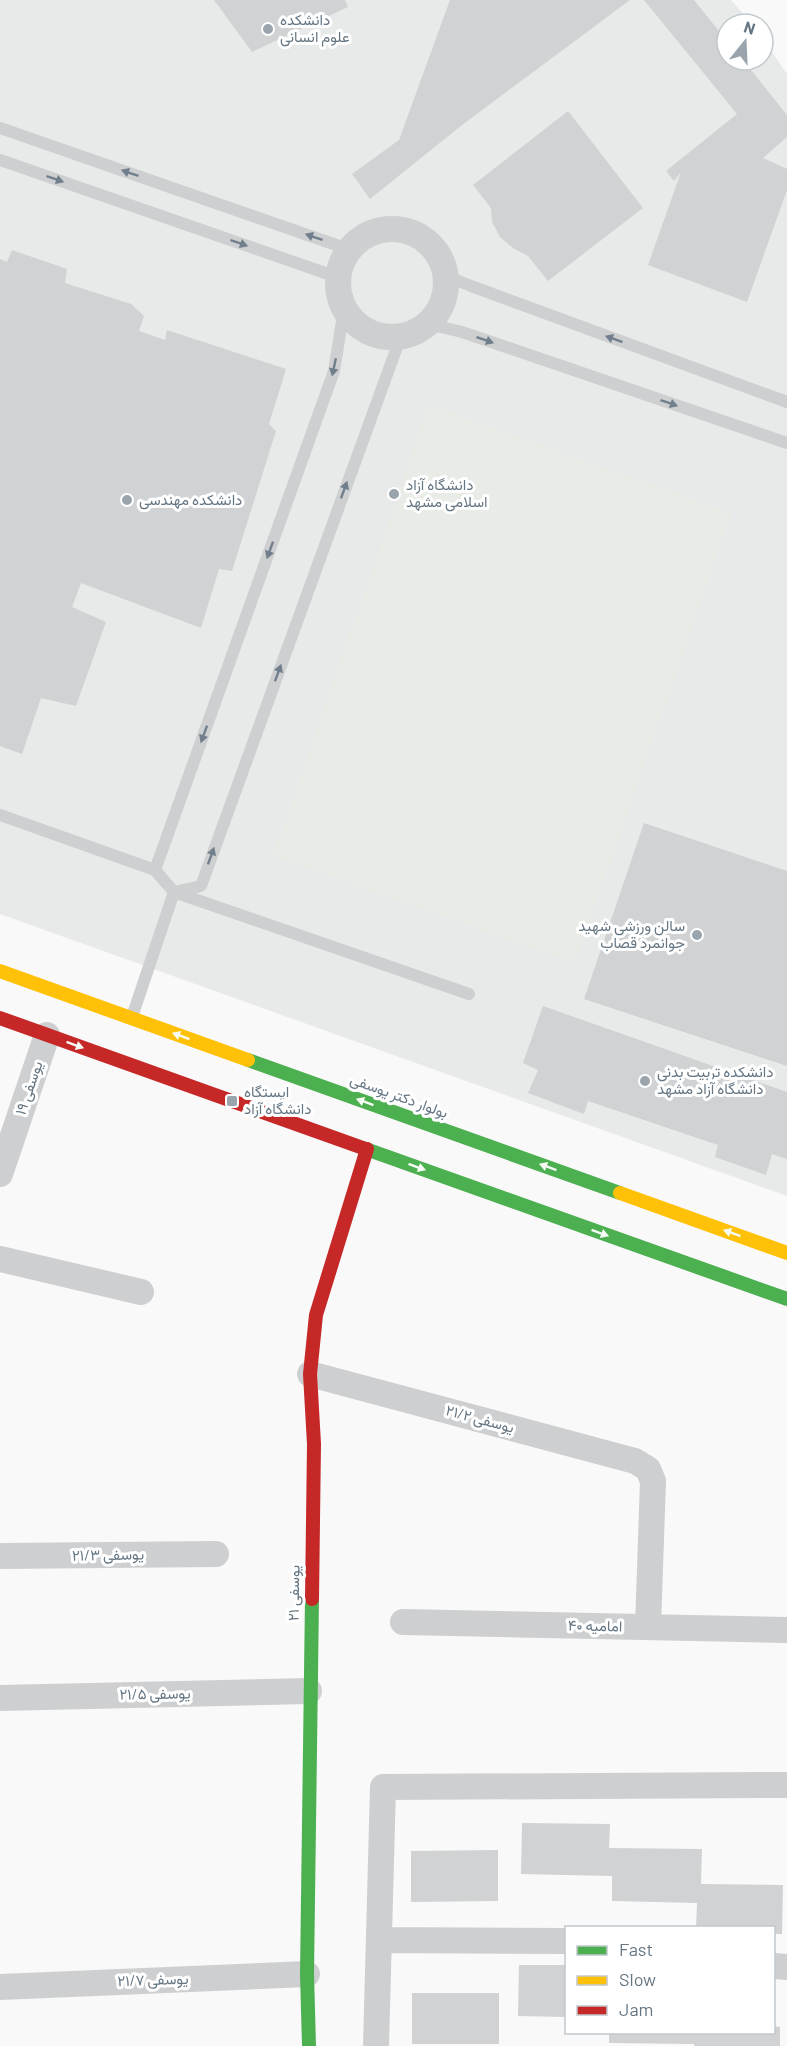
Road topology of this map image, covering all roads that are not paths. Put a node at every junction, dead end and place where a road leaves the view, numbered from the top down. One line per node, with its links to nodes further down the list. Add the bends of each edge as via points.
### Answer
1 (0, 128): 3 (lane, one-way to 1, via 342,248)
2 (0, 160): 5 (lane, one-way to 5, via 334,276)
3 (367, 234): 4 (street, via 401,229 418,234 442,259); 5 (street, via 345,254)
4 (446, 276): 7 (street, via 440,310); 9 (lane, one-way to 4)
5 (337, 281): 6 (street)
6 (344, 309): 8 (street, via 368,332); 12 (lane, one-way to 12, via 334,371)
7 (428, 324): 8 (street); 10 (lane, one-way to 10, via 462,332)
8 (401, 336): 13 (lane, one-way to 8, via 201,886)
9 (787, 402)
10 (787, 443)
11 (0, 815): 12 (lane)
12 (154, 870): 13 (lane)
13 (174, 892): 15 (lane); 17 (lane)
14 (0, 971): 17 (street, بولوار دکتر یوسفی)
15 (469, 994)
16 (0, 1018): 18 (street)
17 (132, 1018): 21 (street, بولوار دکتر یوسفی, one-way to 17)
18 (47, 1035): 19 (street, one-way to 19); 20 (street, یوسفی ۱۹)
19 (367, 1149): 24 (street, one-way to 24); 25 (street, یوسفی ۲۱, via 316,1315)
20 (0, 1174)
21 (787, 1253)
22 (0, 1259): 23 (street)
23 (141, 1292)
24 (787, 1299)
25 (310, 1374): 29 (street, یوسفی ۲۱/۲, via 635,1461 648,1469 652,1480); 31 (street, یوسفی ۲۱, via 314,1444)
26 (216, 1554): 27 (street, یوسفی ۲۱/۳)
27 (0, 1556)
28 (403, 1622): 29 (street, امامیه ۴۰)
29 (648, 1627): 30 (street, امامیه ۴۰)
30 (787, 1630)
31 (309, 1691): 32 (street, یوسفی ۲۱/۵); 36 (street, یوسفی ۲۱)
32 (0, 1698)
33 (787, 1785): 34 (street, via 383,1787)
34 (379, 1940): 35 (street); 39 (street)
35 (565, 1941)
36 (307, 1974): 37 (street, یوسفی ۲۱/۷); 38 (street, یوسفی ۲۱)
37 (0, 1987)
38 (309, 2046)
39 (376, 2046)

